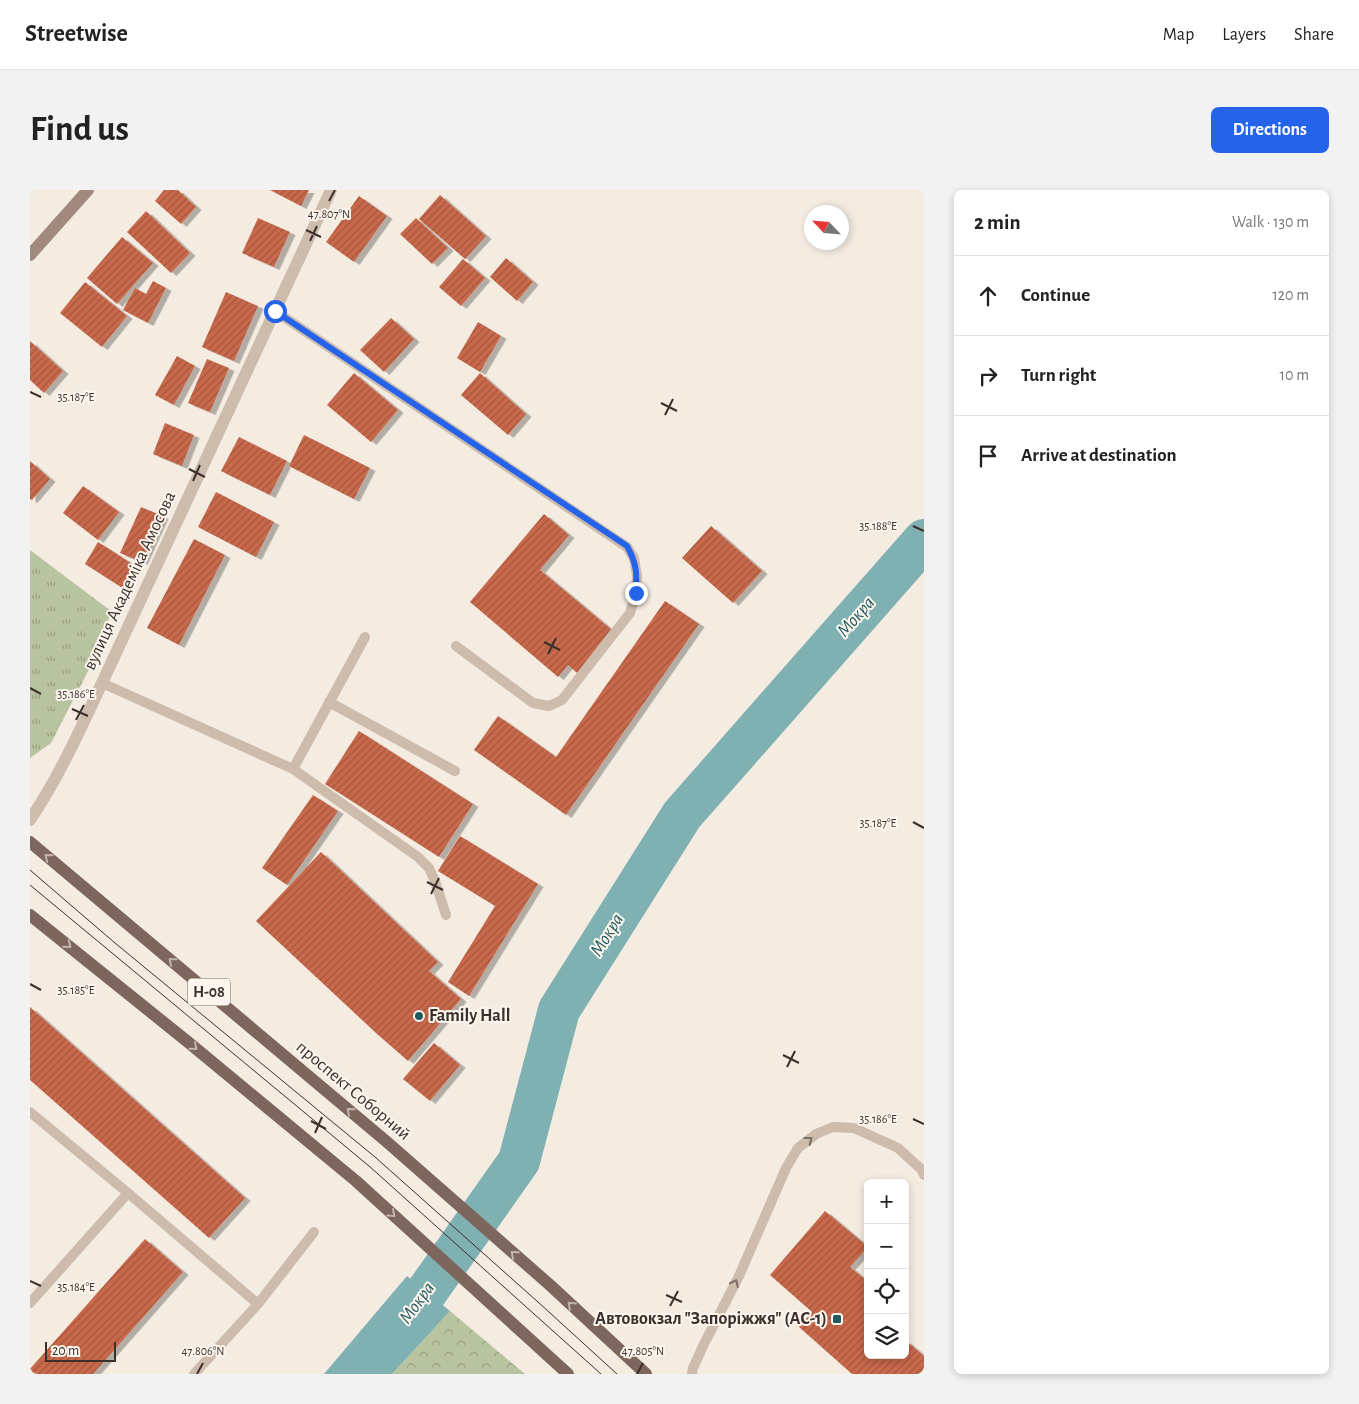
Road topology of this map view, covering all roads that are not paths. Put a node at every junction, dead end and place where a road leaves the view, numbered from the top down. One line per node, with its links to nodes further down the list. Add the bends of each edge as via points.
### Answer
1 (88, 190): 3 (street)
2 (331, 190): 4 (street, вулиця Академіка Амосова)
3 (30, 255)
4 (275, 311): 6 (lane, via 627,546 634,558 636,593 630,613 562,700 549,706 533,703); 7 (street, вулиця Академіка Амосова)
5 (365, 636): 8 (lane)
6 (456, 646)
7 (102, 683): 9 (lane); 11 (street, вулиця Академіка Амосова, via 64,761)
8 (329, 702): 9 (lane); 10 (lane)
9 (293, 769): 14 (lane, via 418,857 429,868)
10 (455, 771)
11 (30, 820)
12 (30, 842): 23 (main road, проспект Соборний / Н-08, one-way to 12, via 387,1142)
13 (30, 915): 22 (main road, one-way to 22, via 356,1181)
14 (446, 915)
15 (30, 1112): 17 (lane)
16 (924, 1175): 24 (lane, one-way to 16, via 798,1148 816,1134 833,1127 854,1128 898,1148)
17 (128, 1193): 19 (lane); 20 (lane)
18 (314, 1232): 20 (lane)
19 (30, 1303)
20 (258, 1304): 21 (lane)
21 (194, 1374)
22 (568, 1374)
23 (646, 1374)
24 (692, 1374)

